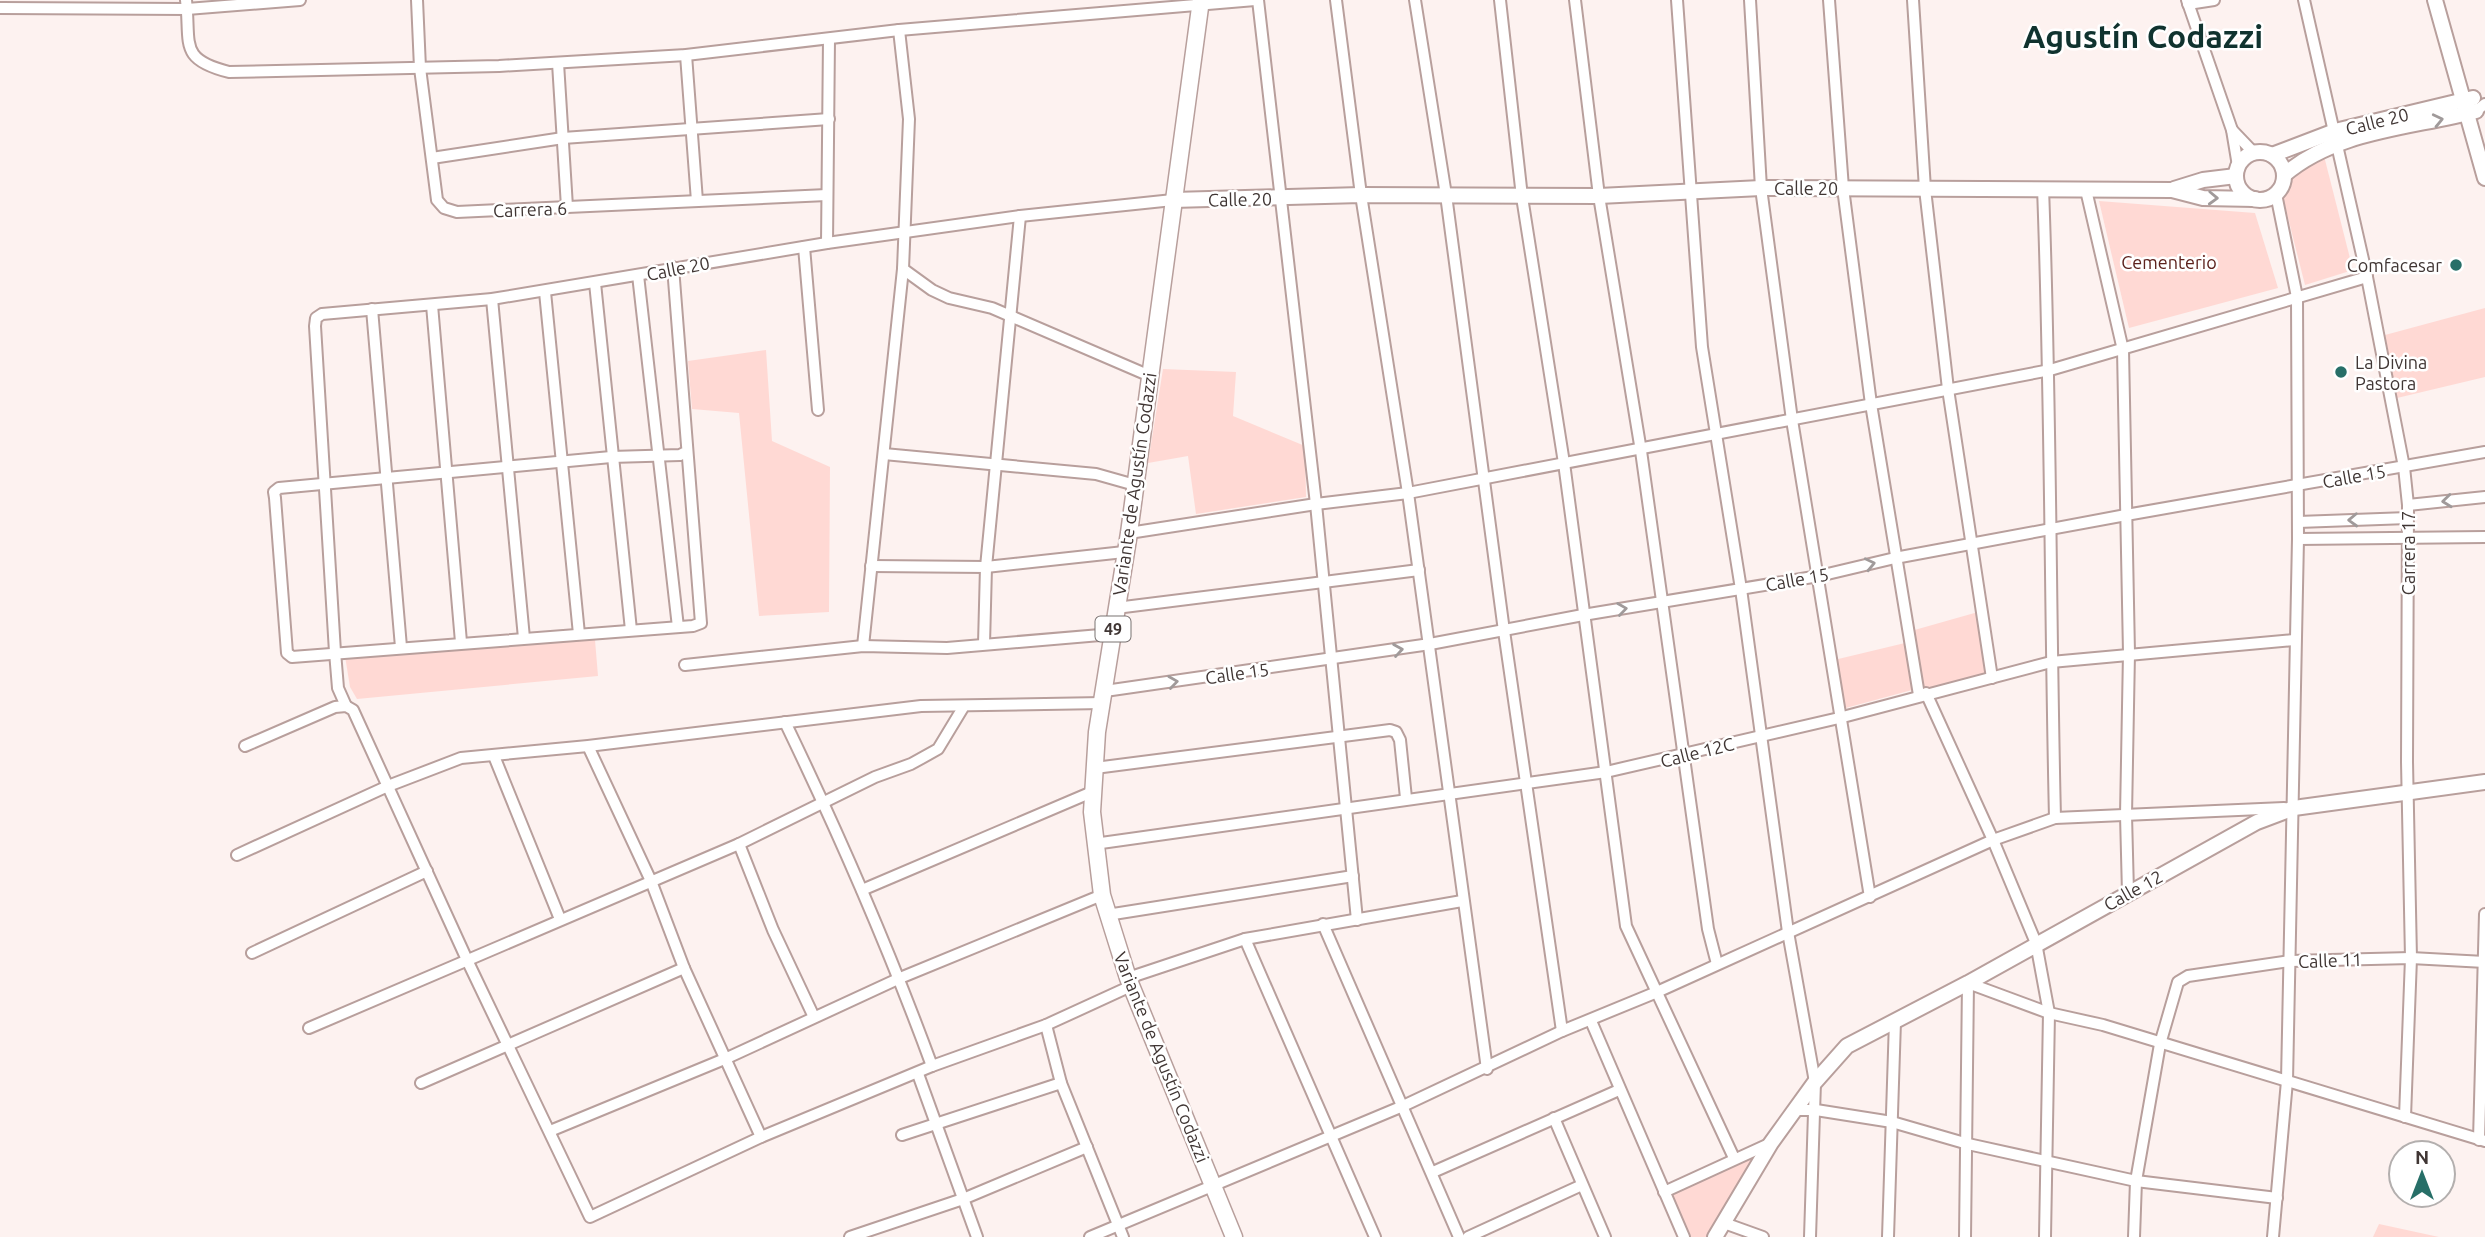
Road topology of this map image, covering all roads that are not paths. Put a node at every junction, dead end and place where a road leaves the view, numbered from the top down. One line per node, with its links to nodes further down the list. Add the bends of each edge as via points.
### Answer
1 (300, 0): 18 (street)
2 (417, 0): 24 (street, Carrera 6)
3 (1256, 0): 16 (street); 51 (street)
4 (1336, 0): 47 (street)
5 (1416, 0): 48 (street)
6 (1500, 0): 50 (street)
7 (1575, 0): 49 (street)
8 (1677, 0): 44 (street)
9 (1750, 0): 38 (street)
10 (1829, 0): 39 (street)
11 (1913, 0): 40 (street)
12 (2214, 0): 17 (street)
13 (2304, 0): 29 (street, Carrera 17)
14 (2435, 0): 25 (street)
15 (2444, 0): 25 (street)
16 (1200, 2): 20 (street); 53 (main road, Variante de Agustín Codazzi / 49)
17 (2187, 2): 28 (street)
18 (186, 5): 19 (street); 24 (street, via 190,52 196,60 229,72)
19 (0, 8)
20 (899, 30): 21 (street); 57 (street, via 909,118)
21 (829, 39): 22 (street); 26 (street)
22 (687, 55): 23 (street); 27 (street)
23 (558, 63): 24 (street); 30 (street)
24 (420, 68): 34 (street, Carrera 6)
25 (2475, 104): 29 (street, Calle 20); 31 (street); 37 (street)
26 (829, 118): 27 (street); 46 (street)
27 (690, 130): 30 (street); 54 (street)
28 (2232, 130): 32 (street); 35 (street)
29 (2336, 137): 33 (street, Calle 20); 36 (street, Calle 20); 63 (street, Carrera 17)
30 (563, 138): 34 (street); 55 (street)
31 (2485, 145)
32 (2254, 153): 33 (street); 35 (street, via 2244,158)
33 (2272, 155): 36 (street)
34 (432, 158): 55 (street, Carrera 6, via 437,200 444,208 457,212)
35 (2237, 171): 43 (street, Calle 20); 52 (street, via 2239,187)
36 (2284, 175): 45 (street)
37 (2485, 178)
38 (1761, 188): 39 (street, Calle 20); 44 (street, Calle 20); 77 (street)
39 (1843, 188): 40 (street, Calle 20); 75 (street)
40 (1925, 188): 41 (street, Calle 20); 74 (street)
41 (2043, 188): 42 (street, Calle 20); 72 (street)
42 (2085, 190): 43 (street, Calle 20); 71 (street)
43 (2172, 190): 52 (street, Calle 20, one-way to 52, via 2203,198)
44 (1691, 192): 49 (street, Calle 20); 78 (street, via 1702,347)
45 (2276, 194): 52 (street); 66 (street)
46 (827, 195): 54 (street, Carrera 6); 58 (street)
47 (1361, 195): 48 (street, Calle 20); 51 (street, Calle 20); 96 (street)
48 (1446, 195): 50 (street, Calle 20); 92 (street)
49 (1599, 196): 50 (street, Calle 20); 79 (street)
50 (1521, 197): 86 (street)
51 (1282, 198): 53 (street, Calle 20); 98 (street)
52 (2255, 199)
53 (1173, 200): 56 (street, Calle 20); 73 (main road, Variante de Agustín Codazzi / 49)
54 (697, 201): 55 (street, Carrera 6)
55 (567, 207)
56 (1020, 216): 57 (street, Calle 20); 70 (street)
57 (905, 233): 58 (street, Calle 20); 61 (street)
58 (827, 243): 59 (street, Calle 20)
59 (804, 247): 60 (street, Calle 20); 76 (street)
60 (673, 267): 62 (street, Calle 20); 80 (street)
61 (903, 269): 70 (street, via 932,290); 83 (street)
62 (638, 275): 64 (street, Calle 20); 82 (street)
63 (2367, 278): 66 (street); 89 (street, Carrera 17)
64 (595, 283): 65 (street, Calle 20); 84 (street)
65 (545, 292): 67 (street, Calle 20); 85 (street)
66 (2297, 297): 71 (street); 95 (street)
67 (492, 299): 68 (street, Calle 20); 88 (street)
68 (432, 305): 69 (street, Calle 20); 90 (street)
69 (372, 309): 91 (street); 93 (street, Calle 20, via 316,318)
70 (1009, 315): 73 (street); 87 (street)
71 (2123, 350): 72 (street); 100 (street)
72 (2050, 370): 74 (street); 103 (street)
73 (1150, 376): 94 (main road, Variante de Agustín Codazzi / 49)
74 (1948, 389): 75 (street); 108 (street)
75 (1871, 404): 77 (street); 110 (street)
76 (818, 410)
77 (1792, 420): 78 (street); 114 (street)
78 (1716, 435): 79 (street); 116 (street)
79 (1641, 451): 86 (street); 117 (street)
80 (687, 452): 82 (street); 120 (street, via 702,618 693,626)
81 (2485, 452): 89 (street, Calle 15)
82 (659, 454): 84 (street); 120 (street)
83 (884, 454): 87 (street); 111 (street)
84 (611, 457): 85 (street); 121 (street)
85 (563, 461): 88 (street); 123 (street)
86 (1564, 463): 92 (street); 119 (street)
87 (998, 465): 94 (street, via 1096,474); 112 (street)
88 (508, 467): 90 (street); 125 (street)
89 (2404, 467): 95 (street, Calle 15); 99 (street, Carrera 17)
90 (449, 471): 91 (street); 127 (street)
91 (387, 478): 93 (street); 131 (street)
92 (1485, 479): 96 (street); 122 (street)
93 (326, 483): 132 (street); 132 (street, via 274,492 287,653 292,657)
94 (1135, 485): 104 (main road, Variante de Agustín Codazzi / 49)
95 (2298, 486): 100 (street, Calle 15); 102 (street)
96 (1408, 493): 98 (street); 113 (street)
97 (2485, 497): 99 (street, one-way to 99)
98 (1316, 504): 104 (street); 115 (street)
99 (2408, 505): 101 (street, Carrera 17)
100 (2126, 515): 103 (street, Calle 15); 133 (street)
101 (2408, 518): 102 (street, one-way to 102); 105 (street, Carrera 17)
102 (2298, 522): 107 (street)
103 (2049, 531): 108 (street, Calle 15); 135 (street)
104 (1129, 533): 109 (main road, Variante de Agustín Codazzi / 49)
105 (2408, 537): 106 (street); 107 (street); 156 (street, Carrera 17)
106 (2485, 537)
107 (2298, 539): 126 (street)
108 (1972, 545): 110 (street, Calle 15); 137 (street)
109 (1124, 552): 112 (street); 118 (main road, Variante de Agustín Codazzi / 49)
110 (1895, 558): 114 (street, Calle 15, one-way to 110); 138 (street)
111 (871, 566): 112 (street); 130 (street)
112 (986, 567): 128 (street)
113 (1419, 570): 115 (street); 129 (street)
114 (1819, 576): 116 (street, Calle 15); 142 (street)
115 (1322, 581): 118 (street); 134 (street)
116 (1741, 589): 117 (street, Calle 15); 145 (street)
117 (1662, 603): 119 (street, Calle 15, one-way to 117); 149 (street)
118 (1116, 608): 124 (main road, Variante de Agustín Codazzi / 49)
119 (1583, 615): 122 (street, Calle 15); 151 (street)
120 (678, 627): 121 (street)
121 (631, 630): 123 (street)
122 (1504, 631): 129 (street, Calle 15); 153 (street)
123 (579, 634): 125 (street)
124 (1112, 634): 128 (street); 139 (main road, Variante de Agustín Codazzi / 49)
125 (524, 638): 127 (street)
126 (2294, 640): 133 (street, Calle 12C); 161 (street)
127 (461, 642): 131 (street)
128 (984, 643): 130 (street, via 947,648)
129 (1430, 644): 134 (street, Calle 15, one-way to 129); 157 (street)
130 (863, 646): 136 (street)
131 (401, 647): 132 (street)
132 (335, 652): 140 (street, via 338,688)
133 (2129, 653): 135 (street, Calle 12C); 162 (street)
134 (1331, 660): 139 (street, Calle 15, one-way to 134); 144 (street)
135 (2051, 662): 137 (street, Calle 12C); 163 (street)
136 (685, 665)
137 (1992, 678): 138 (street, Calle 12C)
138 (1923, 694): 142 (street, Calle 12C); 164 (street)
139 (1104, 697): 141 (street, Calle 15); 150 (main road, Variante de Agustín Codazzi / 49)
140 (346, 706): 146 (street); 154 (street, via 359,720)
141 (964, 706): 143 (street, Calle 15, via 921,706); 159 (street, via 938,750)
142 (1839, 718): 145 (street, Calle 12C); 174 (street)
143 (785, 722): 147 (street, Calle 15); 159 (street)
144 (1340, 735): 150 (street); 158 (street, via 1396,732); 160 (street)
145 (1761, 735): 149 (street, Calle 12C); 181 (street)
146 (245, 746)
147 (588, 746): 148 (street, Calle 15); 170 (street)
148 (494, 756): 154 (street, Calle 15, via 461,758); 178 (street)
149 (1683, 756): 151 (street, Calle 12C); 189 (street)
150 (1095, 768): 155 (main road, Variante de Agustín Codazzi / 49)
151 (1606, 772): 153 (street, Calle 12C); 194 (street, via 1626,926)
152 (2485, 782): 156 (street, Calle 12)
153 (1528, 784): 157 (street, Calle 12C); 201 (street)
154 (388, 786): 167 (street, Calle 15); 168 (street)
155 (1092, 792): 166 (main road, Variante de Agustín Codazzi / 49); 171 (street)
156 (2408, 793): 161 (street, Calle 12); 185 (street, Carrera 17)
157 (1451, 794): 158 (street, Calle 12C); 175 (street)
158 (1406, 798): 160 (street, Calle 12C)
159 (824, 803): 165 (street); 171 (street)
160 (1347, 807): 166 (street, Calle 12C); 169 (street)
161 (2294, 808): 162 (street); 172 (street, Calle 12, via 2257,822); 186 (street)
162 (2126, 815): 163 (street); 172 (street)
163 (2055, 818): 164 (street)
164 (1993, 840): 174 (street); 183 (street)
165 (739, 844): 170 (street); 196 (street)
166 (1094, 844): 173 (main road, Variante de Agustín Codazzi / 49)
167 (237, 855)
168 (427, 872): 184 (street); 187 (street)
169 (1353, 876): 177 (street); 179 (street)
170 (651, 881): 178 (street); 190 (street)
171 (862, 890): 191 (street)
172 (2128, 893): 183 (street, Calle 12)
173 (1102, 895): 177 (main road, Variante de Agustín Codazzi / 49); 191 (street)
174 (1870, 897): 181 (street)
175 (1462, 901): 179 (street); 206 (street)
176 (2485, 914): 188 (street)
177 (1107, 915): 192 (main road, Variante de Agustín Codazzi / 49)
178 (560, 919): 187 (street)
179 (1357, 920): 180 (street)
180 (1323, 924): 182 (street); 213 (street)
181 (1788, 932): 189 (street); 209 (street)
182 (1245, 939): 192 (street); 222 (street)
183 (2036, 943): 193 (street, Calle 12); 195 (street)
184 (252, 953)
185 (2412, 958): 186 (street, Calle 11); 188 (street, Calle 11); 216 (street, Carrera 17)
186 (2290, 961): 202 (street, Calle 11, via 2188,976 2178,982); 208 (street)
187 (468, 962): 200 (street); 203 (street)
188 (2485, 962): 224 (street)
189 (1717, 964): 194 (street)
190 (684, 968): 203 (street); 204 (street)
191 (900, 978): 196 (street); 205 (street)
192 (1129, 982): 199 (street); 233 (main road, Variante de Agustín Codazzi / 49)
193 (1968, 984): 195 (street); 198 (street, Calle 12); 226 (street)
194 (1657, 992): 197 (street); 228 (street)
195 (2049, 1013): 202 (street); 229 (street)
196 (813, 1015): 204 (street)
197 (1591, 1021): 201 (street); 212 (street)
198 (1895, 1021): 209 (street, Calle 12, via 1847,1045); 218 (street)
199 (1046, 1024): 205 (street); 211 (street)
200 (309, 1028)
201 (1562, 1031): 206 (street)
202 (2160, 1044): 208 (street); 231 (street)
203 (509, 1046): 210 (street); 220 (street)
204 (727, 1058): 220 (street); 223 (street)
205 (932, 1066): 207 (street)
206 (1487, 1069): 213 (street)
207 (918, 1074): 219 (street); 223 (street)
208 (2287, 1081): 216 (street); 235 (street)
209 (1815, 1082): 214 (street); 215 (street, Calle 12)
210 (421, 1083)
211 (1060, 1083): 219 (street); 227 (street)
212 (1619, 1090): 217 (street); 234 (street)
213 (1403, 1106): 222 (street); 230 (street)
214 (1816, 1110): 215 (street); 218 (street); 250 (street)
215 (1796, 1111): 225 (street, Calle 12)
216 (2405, 1117): 224 (street)
217 (1554, 1118): 230 (street); 232 (street)
218 (1892, 1122): 226 (street); 251 (street)
219 (936, 1123): 221 (street); 236 (street)
220 (550, 1132): 223 (street, via 590,1217)
221 (902, 1135)
222 (1331, 1136): 233 (street); 243 (street)
223 (761, 1137)
224 (2482, 1141)
225 (1771, 1143): 228 (street); 237 (street, Calle 12)
226 (1968, 1144): 229 (street); 252 (street)
227 (1087, 1147): 236 (street); 238 (street)
228 (1734, 1158): 234 (street)
229 (2047, 1161): 231 (street); 253 (street)
230 (1433, 1172): 244 (street)
231 (2136, 1181): 235 (street); 254 (street)
232 (1582, 1185): 245 (street); 246 (street)
233 (1213, 1187): 238 (street); 242 (main road, Variante de Agustín Codazzi / 49)
234 (1664, 1192): 247 (street)
235 (2277, 1198): 255 (street)
236 (962, 1199): 239 (street); 240 (street)
237 (1724, 1223): 248 (street, Calle 12); 249 (street)
238 (1121, 1232): 241 (street)
239 (850, 1237)
240 (977, 1237)
241 (1090, 1237)
242 (1234, 1237)
243 (1375, 1237)
244 (1459, 1237)
245 (1468, 1237)
246 (1605, 1237)
247 (1684, 1237)
248 (1715, 1237)
249 (1763, 1237)
250 (1810, 1237)
251 (1888, 1237)
252 (1965, 1237)
253 (2045, 1237)
254 (2134, 1237)
255 (2273, 1237)

